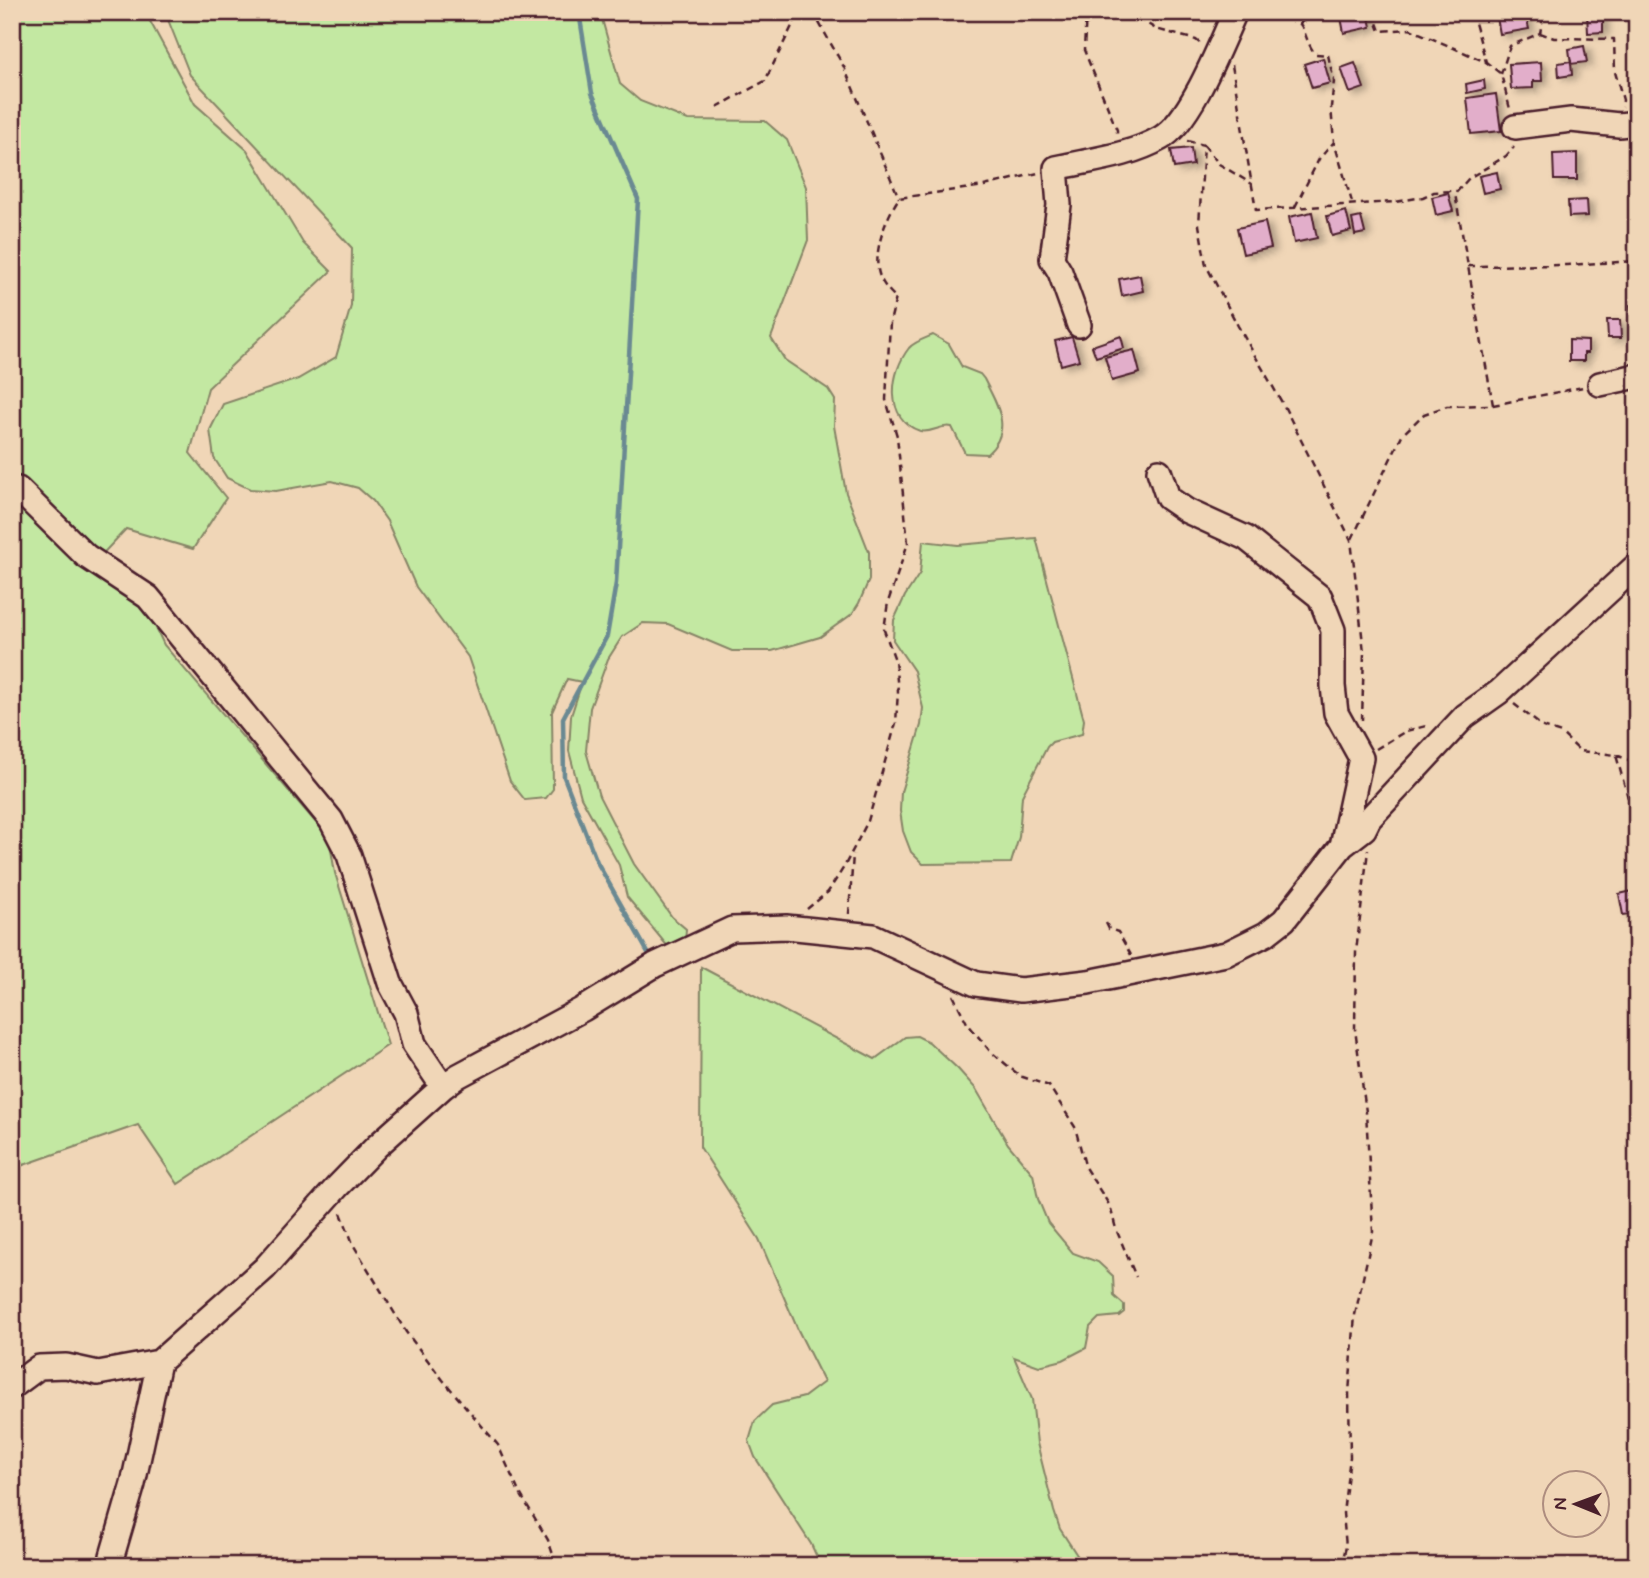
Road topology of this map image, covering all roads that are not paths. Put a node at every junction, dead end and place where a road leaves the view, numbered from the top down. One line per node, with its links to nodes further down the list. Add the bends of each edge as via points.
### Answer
1 (1235, 12): 4 (street, via 1180,122 1161,138 1129,151 1056,168 1059,205 1052,259)
2 (1628, 124): 3 (street, via 1571,120)
3 (1515, 127)
4 (1079, 325)
5 (1637, 376): 6 (street)
6 (1600, 384)
7 (1158, 471): 10 (street, via 1168,498 1246,538 1320,597 1333,630 1336,713 1362,758)
8 (12, 488): 11 (street, via 86,556 148,597 331,820 349,855 414,1044)
9 (1637, 565): 10 (street, via 1499,692 1465,716 1364,829)
10 (1342, 846): 11 (street, via 1284,920 1266,934 1226,954 1087,982 1021,990 976,984 873,936 786,927 732,929 655,965)
11 (443, 1087): 12 (street, via 377,1146 265,1268)
12 (159, 1362): 13 (street, via 98,1373 66,1366 39,1367); 14 (street)
13 (12, 1387)
14 (112, 1566)

